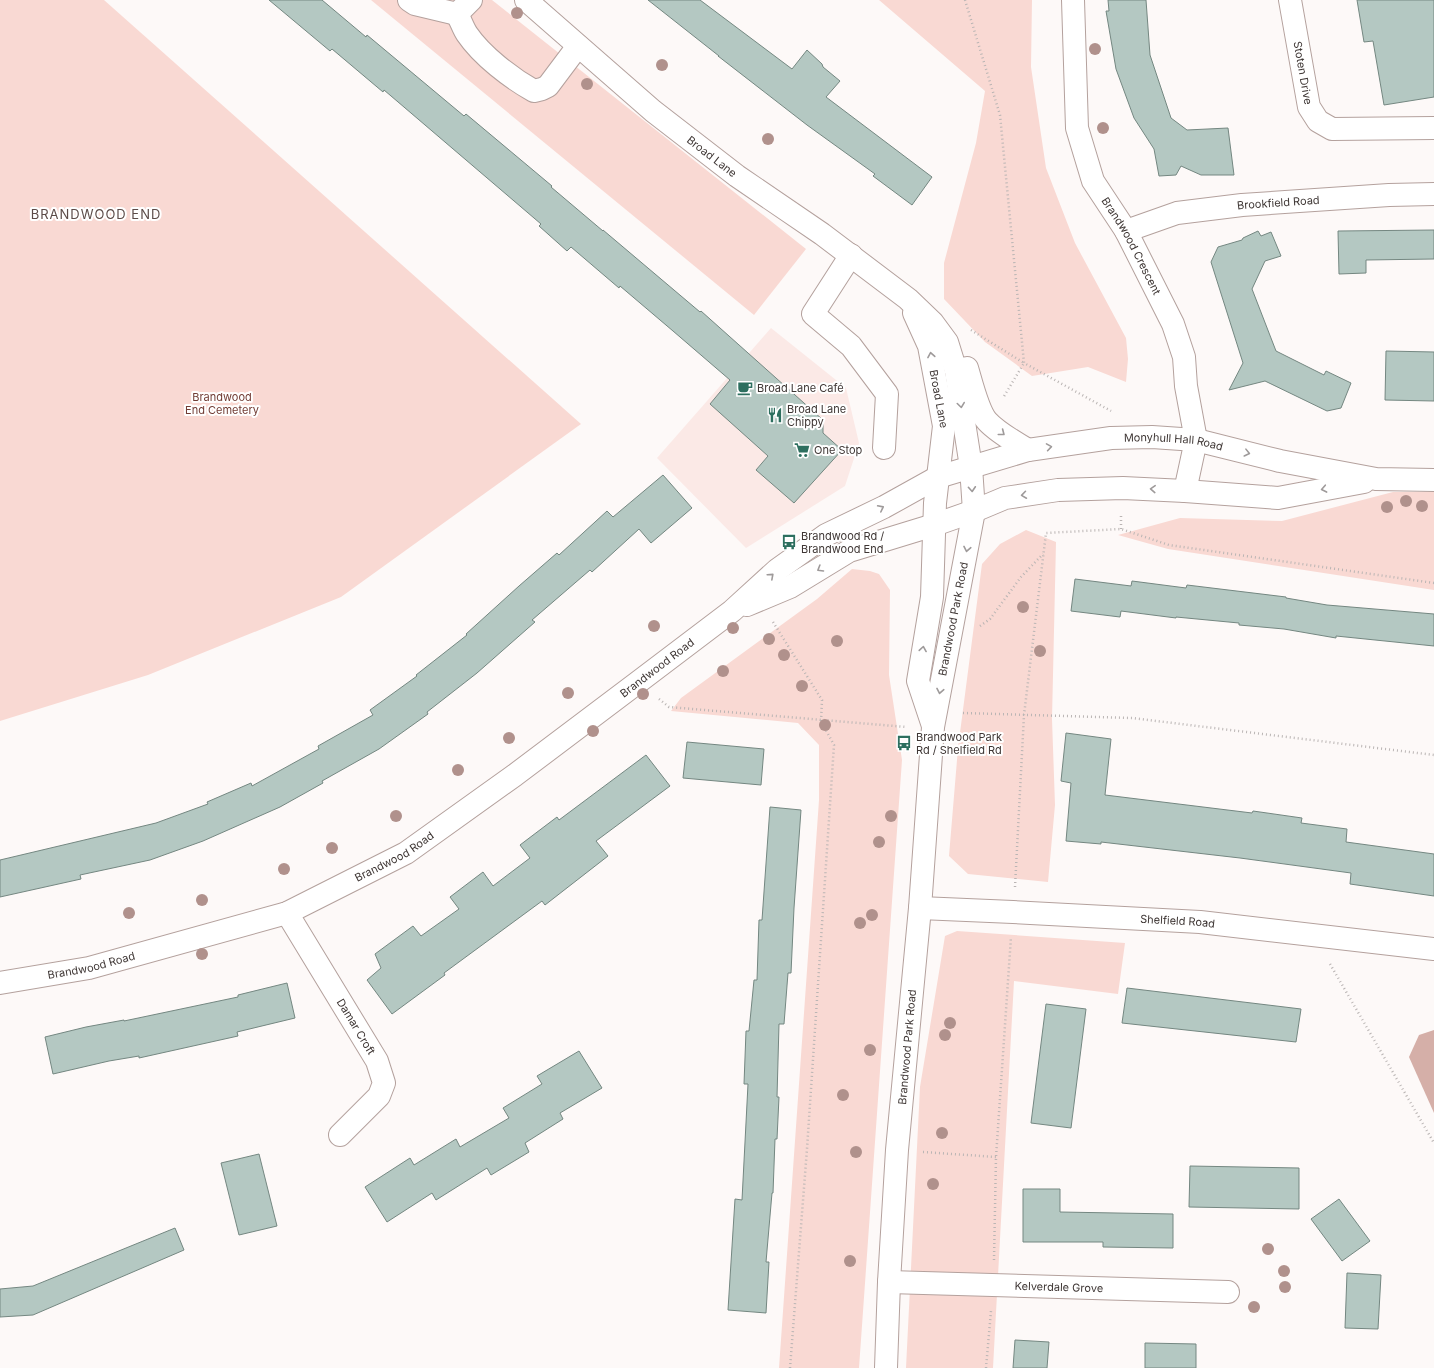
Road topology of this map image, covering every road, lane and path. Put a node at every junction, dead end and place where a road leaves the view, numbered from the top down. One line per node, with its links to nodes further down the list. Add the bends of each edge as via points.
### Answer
1 (410, 0): 6 (street, via 415,4)
2 (526, 0): 7 (street, Broad Lane)
3 (965, 0): 14 (path, via 1000,115)
4 (1073, 0): 10 (street, Brandwood Crescent, via 1078,128 1093,181)
5 (1290, 0): 8 (street, Stoten Drive, via 1309,107 1318,121 1332,129)
6 (464, 7): 7 (street, via 467,34 499,67 534,91 548,86)
7 (578, 46): 11 (street, Broad Lane, via 653,111 731,171)
8 (1434, 128)
9 (1434, 194): 10 (street, Brookfield Road, via 1242,205 1177,213)
10 (1126, 231): 17 (street, Brandwood Crescent, via 1173,324 1184,357 1186,386)
11 (851, 255): 12 (street, Broad Lane); 18 (street, via 813,314 851,346 887,394)
12 (908, 299): 13 (street, Broad Lane, via 933,323); 21 (street, Broad Lane, one-way to 12, via 944,426 929,346)
13 (947, 342): 19 (street, Broad Lane, one-way to 19, via 965,363 975,395 987,420 1012,441); 20 (street, Broad Lane, one-way to 20, via 956,371)
14 (1024, 363): 15 (path); 16 (path)
15 (1000, 404)
16 (1114, 413)
17 (1196, 440): 19 (street, Monyhull Hall Road, one-way to 17, via 1111,438); 22 (street, Monyhull Hall Road, one-way to 22, via 1280,461); 24 (street, Brandwood Crescent)
18 (884, 448)
19 (1028, 450): 20 (street, Monyhull Hall Road)
20 (971, 466): 21 (street, Brandwood Road); 26 (street, Broad Lane, one-way to 26)
21 (938, 477): 25 (street, Broad Lane); 31 (street, Brandwood Road, one-way to 21, via 777,570 826,535)
22 (1376, 479): 23 (street, Monyhull Hall Road); 24 (street, Monyhull Hall Road, one-way to 24, via 1278,498)
23 (1434, 480)
24 (1185, 491): 26 (street, Monyhull Hall Road, one-way to 26, via 1123,488 1058,490 1005,498)
25 (935, 503): 27 (street, Brandwood Park Road)
26 (974, 511): 27 (street, Brandwood Road); 32 (street, Brandwood Park Road, one-way to 32)
27 (934, 525): 30 (street, Brandwood Road, one-way to 30, via 850,551 790,587); 36 (street, Brandwood Park Road, one-way to 27, via 918,681 932,597)
28 (1044, 554): 29 (path, via 1046,533 1121,529 1169,545); 32 (path, via 1021,577 990,619); 34 (path)
29 (1434, 583)
30 (759, 600): 31 (street, Brandwood Road); 35 (path, via 822,700)
31 (732, 612): 33 (street, Brandwood Road)
32 (948, 645): 36 (street, Brandwood Park Road, one-way to 36)
33 (637, 683): 35 (path, via 669,706); 40 (street, Brandwood Road, via 406,853)
34 (1024, 715): 36 (path, via 957,712); 37 (path, via 1132,718); 39 (path)
35 (821, 721): 36 (path, via 902,728); 51 (path, via 834,745)
36 (933, 727): 38 (street, Brandwood Park Road)
37 (1434, 756)
38 (920, 908): 39 (street, Shelfield Road); 46 (street, Brandwood Park Road)
39 (1013, 912): 41 (street, Shelfield Road, via 1200,922); 47 (path)
40 (287, 913): 43 (street, Brandwood Road, via 89,968); 44 (street, Damar Croft, via 377,1061 384,1083 379,1096)
41 (1313, 935): 42 (street, Shelfield Road); 45 (path)
42 (1434, 949)
43 (0, 983)
44 (340, 1135)
45 (1434, 1143)
46 (897, 1150): 47 (path); 48 (street, Brandwood Park Road)
47 (996, 1157): 49 (path)
48 (889, 1282): 49 (street, Kelverdale Grove); 52 (street, Brandwood Park Road)
49 (994, 1286): 50 (street, Kelverdale Grove); 53 (path)
50 (1228, 1292)
51 (790, 1368)
52 (886, 1368)
53 (986, 1368)

